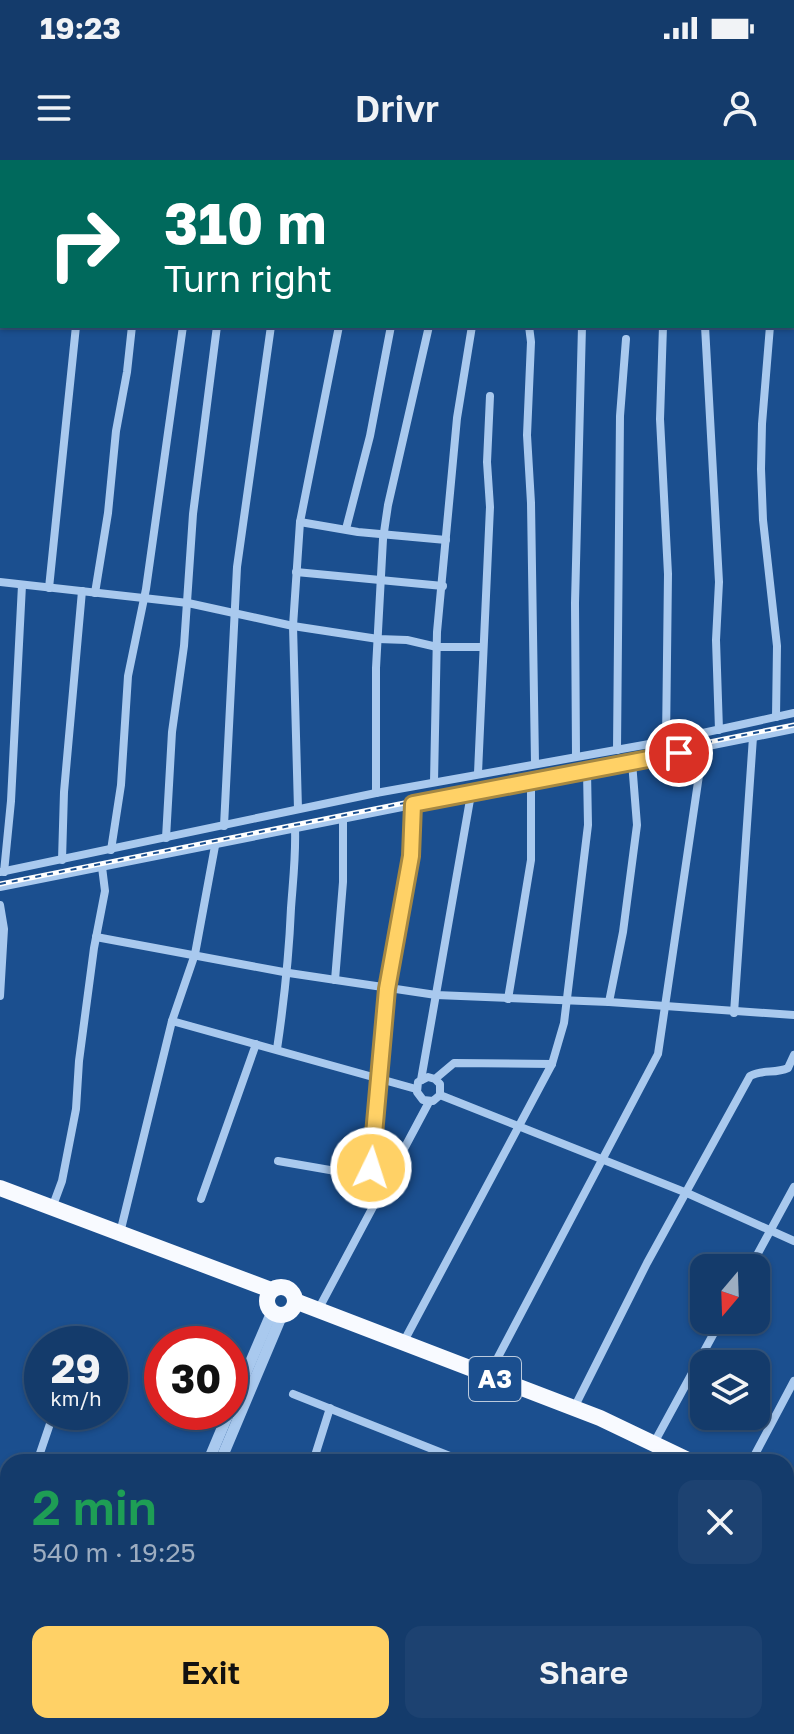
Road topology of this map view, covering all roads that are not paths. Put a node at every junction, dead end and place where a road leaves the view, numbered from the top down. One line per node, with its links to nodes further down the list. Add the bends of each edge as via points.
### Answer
1 (76, 328): 26 (street)
2 (132, 328): 28 (street)
3 (183, 328): 29 (street)
4 (217, 328): 30 (street, via 193,514)
5 (271, 328): 31 (street)
6 (339, 328): 17 (street)
7 (391, 328): 18 (street)
8 (429, 328): 19 (street)
9 (472, 328): 20 (street)
10 (529, 328): 46 (street)
11 (582, 328): 44 (street)
12 (663, 328): 41 (street)
13 (705, 328): 39 (street, via 719,582)
14 (770, 328): 37 (street, via 761,469 777,646)
15 (626, 339): 43 (street, via 620,416)
16 (490, 396): 35 (street)
17 (300, 522): 18 (street); 21 (street)
18 (346, 529): 19 (street)
19 (385, 533): 20 (street); 22 (street)
20 (446, 540): 25 (street)
21 (296, 572): 22 (street); 32 (street)
22 (380, 579): 25 (street); 33 (street)
23 (0, 582): 24 (street)
24 (22, 585): 26 (street); 63 (street, via 11,801)
25 (443, 586): 34 (street)
26 (49, 588): 27 (street)
27 (82, 591): 28 (street); 61 (street)
28 (95, 593): 29 (street)
29 (144, 599): 30 (street); 60 (street, via 128,676)
30 (188, 603): 31 (street); 58 (street)
31 (233, 612): 32 (street); 56 (street)
32 (293, 626): 33 (street); 54 (street)
33 (378, 639): 34 (street); 51 (street)
34 (437, 647): 35 (street); 50 (street)
35 (482, 647): 48 (street)
36 (794, 713): 37 (street)
37 (776, 717): 39 (street)
38 (794, 729): 40 (street)
39 (719, 730): 41 (street)
40 (753, 737): 42 (street); 77 (street)
41 (666, 741): 43 (street)
42 (703, 748): 45 (street); 76 (street)
43 (617, 750): 44 (street)
44 (576, 756): 46 (street)
45 (632, 762): 47 (street); 75 (street, via 637,825)
46 (535, 763): 48 (street)
47 (587, 771): 49 (street); 74 (street, via 588,825)
48 (478, 773): 50 (street)
49 (531, 781): 52 (street); 73 (street, via 531,860)
50 (434, 782): 51 (street)
51 (376, 793): 54 (street)
52 (471, 794): 53 (street); 71 (street)
53 (413, 804): 55 (street); 70 (street, via 411,856)
54 (298, 809): 56 (street)
55 (343, 818): 57 (street); 69 (street)
56 (224, 826): 58 (street)
57 (295, 828): 59 (street); 68 (street)
58 (166, 838): 60 (street)
59 (215, 846): 62 (street); 67 (street)
60 (111, 850): 61 (street)
61 (62, 860): 63 (street)
62 (102, 867): 64 (street); 66 (street, via 105,891)
63 (2, 872)
64 (0, 887)
65 (0, 905): 72 (street)
66 (96, 937): 67 (street); 99 (street, via 76,1109)
67 (195, 954): 68 (street); 79 (street)
68 (289, 973): 69 (street); 81 (street)
69 (335, 980): 70 (street)
70 (387, 989): 71 (street); 84 (street)
71 (436, 995): 73 (street); 86 (street)
72 (0, 996)
73 (508, 999): 74 (street)
74 (567, 1000): 75 (street); 83 (street)
75 (609, 1002): 76 (street)
76 (666, 1008): 77 (street); 90 (street, via 658,1054)
77 (734, 1013): 78 (street)
78 (794, 1015)
79 (172, 1021): 80 (street); 102 (street)
80 (256, 1044): 81 (street); 98 (street)
81 (277, 1049): 84 (street)
82 (794, 1055): 95 (street, via 788,1068 750,1076)
83 (552, 1064): 85 (street, via 454,1063); 89 (street)
84 (380, 1079): 86 (street); 92 (street)
85 (435, 1079): 86 (street); 87 (street)
86 (418, 1084): 88 (street, via 420,1098)
87 (440, 1095): 88 (street); 89 (street)
88 (429, 1102): 97 (street)
89 (519, 1125): 90 (street); 108 (street)
90 (603, 1158): 95 (street); 110 (street)
91 (278, 1161): 92 (street)
92 (370, 1177): 97 (street)
93 (794, 1187): 101 (street)
94 (0, 1188): 99 (highway, A3)
95 (687, 1193): 101 (street); 114 (street)
96 (0, 1195): 100 (highway, A3)
97 (377, 1198): 106 (street)
98 (201, 1199)
99 (52, 1208): 100 (highway, A3)
100 (78, 1222): 102 (highway, A3); 105 (highway, A3)
101 (771, 1228): 103 (street); 104 (street)
102 (120, 1234): 105 (highway, A3)
103 (794, 1241)
104 (757, 1254)
105 (280, 1305): 106 (highway, A3); 109 (street); 120 (street); 123 (highway, A3)
106 (318, 1310): 108 (highway, A3)
107 (713, 1334): 117 (street)
108 (403, 1343): 110 (highway, A3)
109 (248, 1373)
110 (488, 1376): 114 (highway, A3)
111 (794, 1381): 125 (street)
112 (293, 1394): 113 (street)
113 (330, 1408): 121 (street); 122 (street)
114 (574, 1409): 117 (highway, A3)
115 (48, 1430): 118 (street)
116 (222, 1430): 119 (street)
117 (654, 1443): 124 (highway, A3)
118 (40, 1454)
119 (211, 1454)
120 (223, 1454)
121 (316, 1454)
122 (445, 1454)
123 (656, 1454)
124 (676, 1454)
125 (755, 1454)

